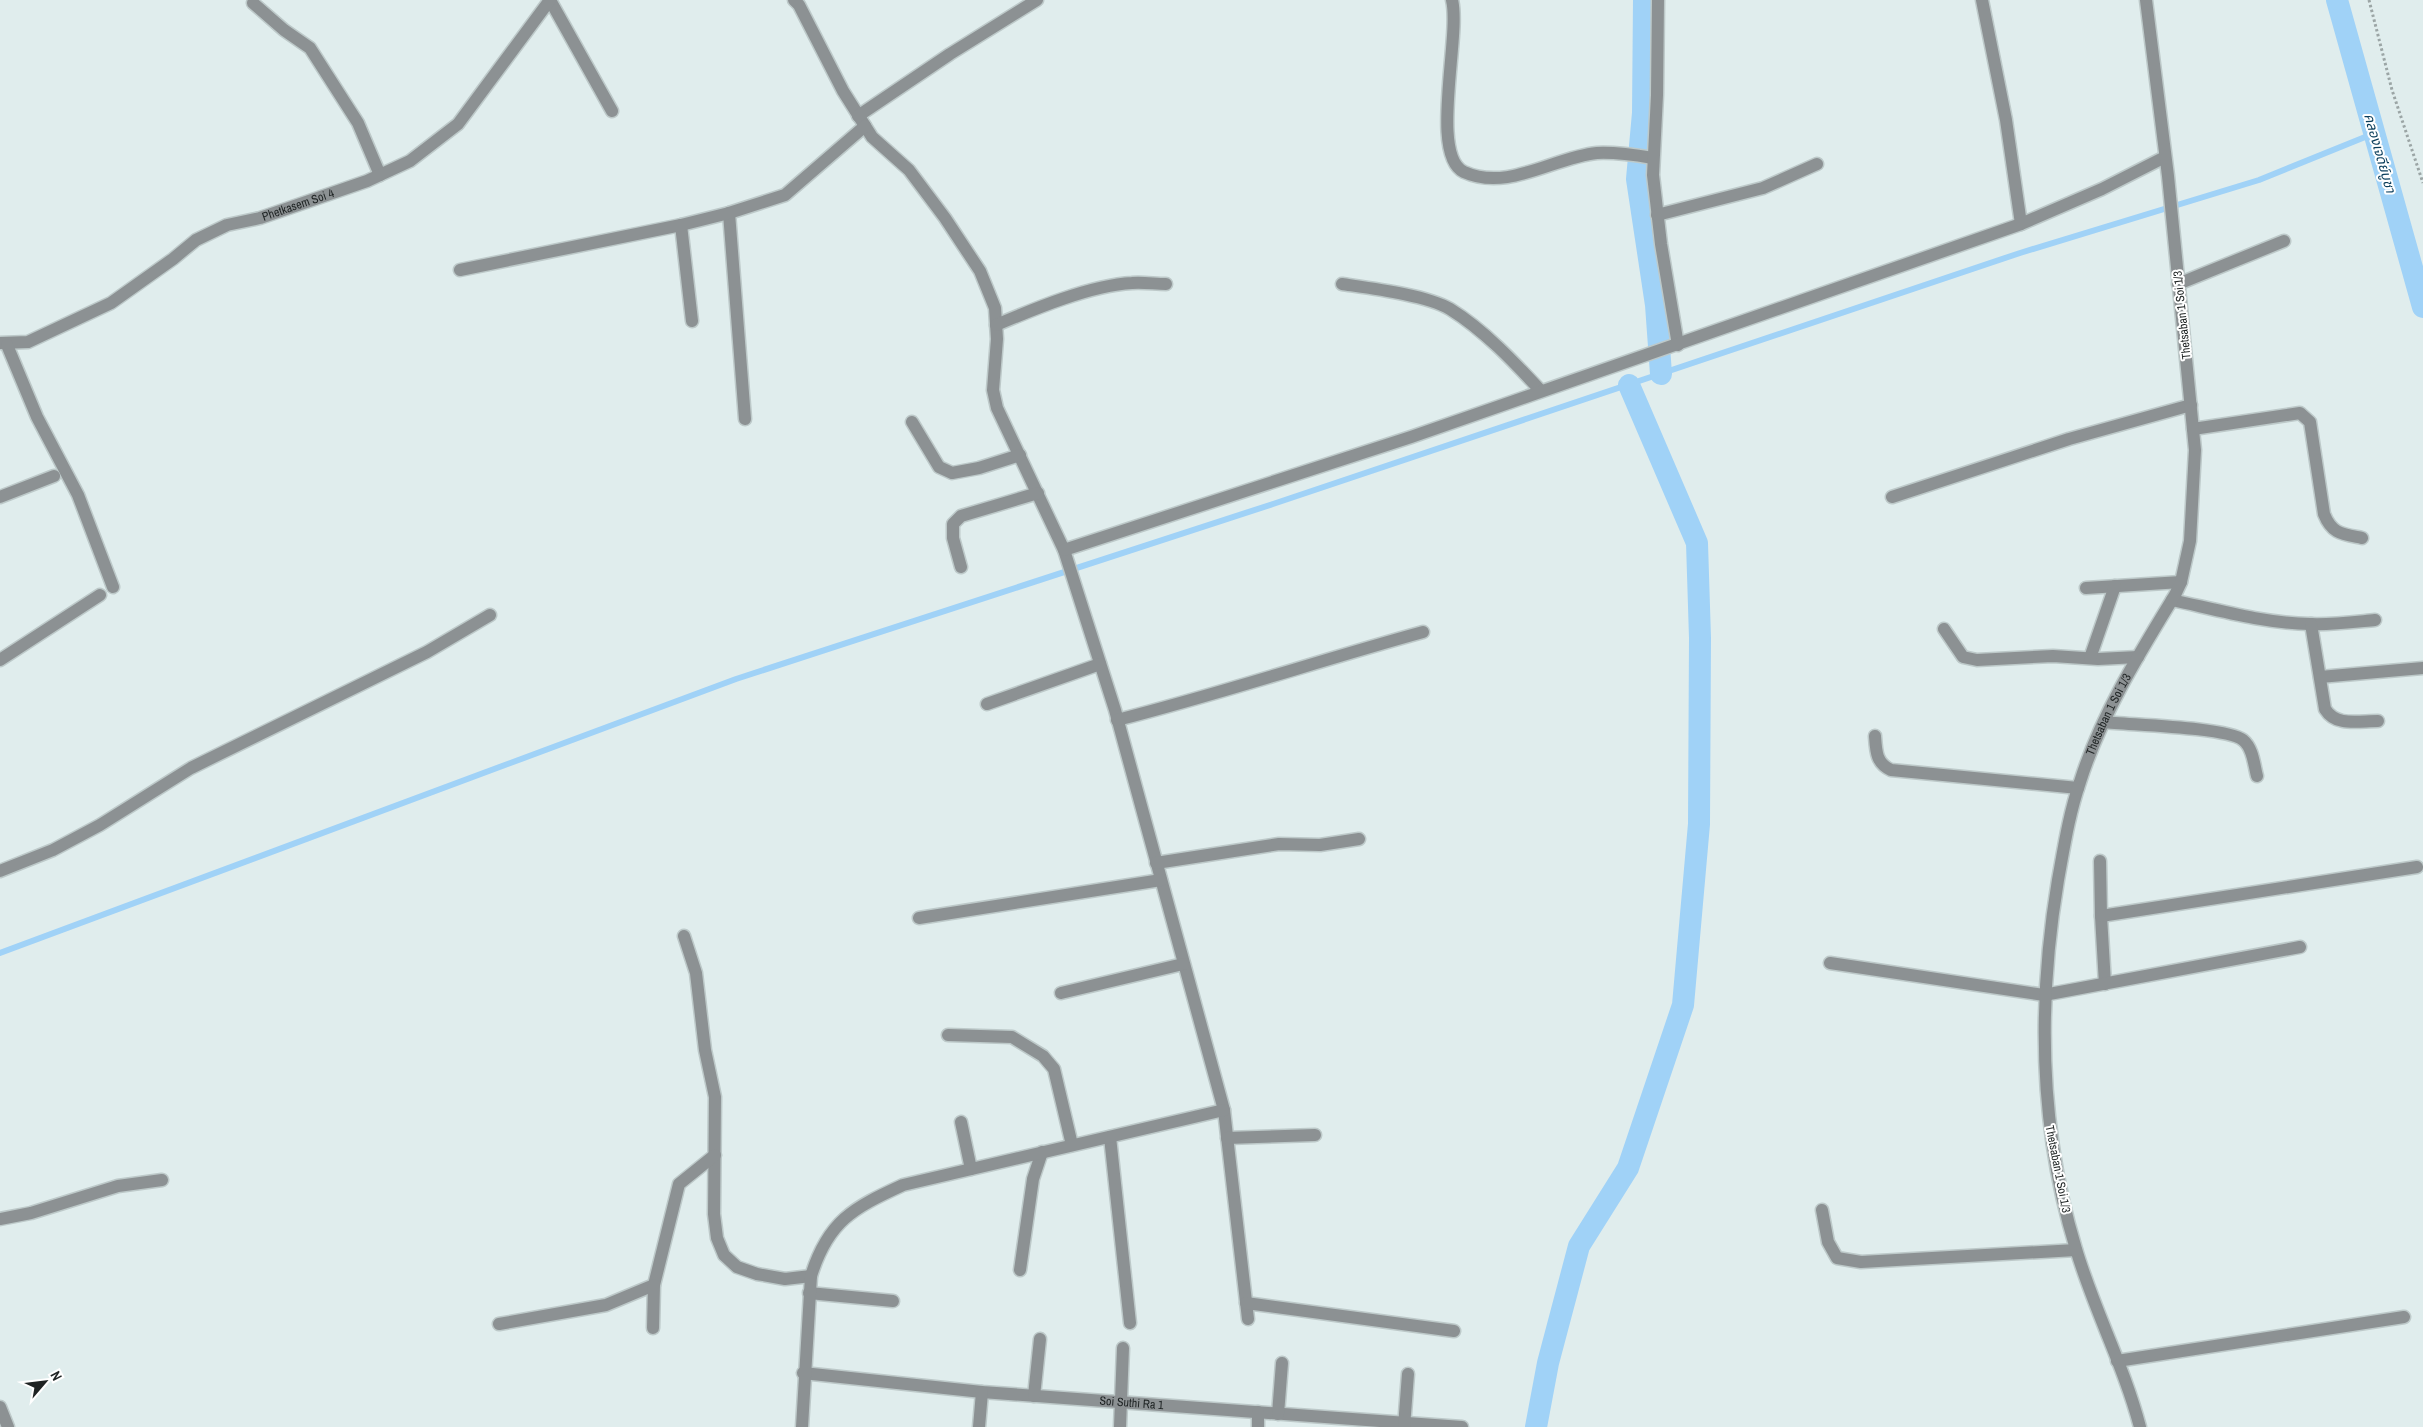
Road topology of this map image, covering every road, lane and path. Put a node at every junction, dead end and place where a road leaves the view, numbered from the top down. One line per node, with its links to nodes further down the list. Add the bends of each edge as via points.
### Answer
1 (550, 0): 10 (street); 15 (street, Phetkasem Soi 4, via 458,124 410,161)
2 (1037, 0): 11 (street, via 950,54)
3 (1452, 0): 12 (street, via 1453,46 1447,131 1449,150 1455,164 1463,171 1503,178 1596,153)
4 (1658, 0): 12 (street)
5 (1982, 0): 19 (street, via 2006,120)
6 (2146, 0): 13 (street, Thetsaban 1 Soi 1/3)
7 (2369, 0): 16 (path, via 2392,90)
8 (253, 3): 15 (street, via 310,48 358,123)
9 (796, 3): 11 (street)
10 (612, 111)
11 (862, 121): 17 (street, via 785,195); 27 (street, via 872,137 909,170 980,271 995,308)
12 (1650, 157): 18 (street)
13 (2165, 157): 19 (street); 25 (street, Thetsaban 1 Soi 1/3)
14 (1818, 164): 18 (street, via 1763,188)
15 (380, 175): 28 (street, Phetkasem Soi 4, via 260,218 227,225 196,240 111,303 28,342)
16 (2423, 183)
17 (729, 213): 20 (street); 32 (street)
18 (1657, 215): 29 (street)
19 (2021, 224): 29 (street)
20 (680, 225): 22 (street); 26 (street)
21 (2284, 241): 25 (street)
22 (460, 270)
23 (1166, 284): 27 (street, via 1131,283 1096,290)
24 (1342, 284): 30 (street, via 1380,289 1449,308 1510,358)
25 (2178, 284): 31 (street, Thetsaban 1 Soi 1/3)
26 (692, 321)
27 (996, 325): 35 (street, via 993,390 997,408)
28 (4, 344): 45 (street, via 78,495)
29 (1674, 346): 30 (street)
30 (1541, 391): 41 (street)
31 (2192, 405): 34 (street, Thetsaban 1 Soi 1/3); 38 (street, via 2068,439)
32 (745, 419)
33 (912, 422): 35 (street, via 939,467 952,473)
34 (2193, 429): 40 (street, via 2300,413 2305,416 2310,422 2324,514 2329,526 2341,534); 43 (street, Thetsaban 1 Soi 1/3, via 2195,450 2190,542)
35 (1020, 455): 37 (street)
36 (54, 476): 39 (street)
37 (1038, 494): 41 (street); 42 (street, via 961,516 953,524 952,538)
38 (1892, 497)
39 (0, 498)
40 (2362, 538)
41 (1065, 552): 57 (street)
42 (961, 567)
43 (2181, 582): 44 (street); 48 (street, Thetsaban 1 Soi 1/3)
44 (2114, 586): 46 (street); 56 (street)
45 (113, 587)
46 (2086, 588)
47 (100, 596): 55 (street)
48 (2172, 600): 51 (street, via 2258,620); 54 (street, Thetsaban 1 Soi 1/3)
49 (490, 615): 71 (street, via 427,652 191,768 100,825 52,850)
50 (2375, 620): 51 (street)
51 (2312, 624): 59 (street)
52 (1944, 629): 56 (street, via 1963,657 1977,660 2053,656)
53 (1423, 632): 61 (street, via 1186,703)
54 (2138, 657): 56 (street); 63 (street, Thetsaban 1 Soi 1/3)
55 (1, 658)
56 (2090, 658)
57 (1100, 664): 60 (street); 61 (street)
58 (2423, 668): 59 (street)
59 (2320, 678): 62 (street, via 2325,708 2331,718)
60 (987, 704)
61 (1117, 720): 69 (street)
62 (2378, 721)
63 (2104, 722): 65 (street, via 2218,732 2243,740 2251,752); 66 (street, Thetsaban 1 Soi 1/3)
64 (1874, 736): 66 (street, via 1877,756 1883,766 1891,770)
65 (2257, 776)
66 (2078, 788): 81 (street, Thetsaban 1 Soi 1/3, via 2068,820 2052,918)
67 (1359, 839): 69 (street, via 1320,845 1279,844)
68 (2100, 861): 73 (street)
69 (1156, 863): 72 (street)
70 (2417, 867): 73 (street)
71 (0, 871)
72 (1161, 880): 74 (street); 78 (street)
73 (2101, 916): 79 (street)
74 (919, 918)
75 (684, 936): 90 (street, via 696,973 705,1050 715,1097)
76 (2300, 947): 79 (street)
77 (1830, 963): 81 (street)
78 (1183, 964): 80 (street); 83 (street)
79 (2105, 984): 81 (street)
80 (1061, 993)
81 (2044, 995): 95 (street, Thetsaban 1 Soi 1/3, via 2049,1135)
82 (948, 1035): 88 (street, via 1012,1037 1043,1056 1054,1069)
83 (1224, 1110): 86 (street); 87 (street)
84 (962, 1122): 91 (street)
85 (1315, 1135): 87 (street)
86 (1110, 1136): 88 (street); 104 (street)
87 (1227, 1138): 101 (street)
88 (1072, 1145): 89 (street)
89 (1042, 1152): 91 (street); 96 (street, via 1033,1179)
90 (715, 1155): 97 (street, via 714,1214 717,1238 724,1255 737,1267 757,1274 785,1279); 98 (street, via 679,1184)
91 (971, 1169): 97 (street, via 903,1185 871,1200 839,1222 818,1253)
92 (162, 1180): 94 (street, via 118,1186 31,1213)
93 (1822, 1210): 95 (street, via 1828,1242 1837,1258 1861,1262)
94 (0, 1219)
95 (2076, 1250): 110 (street, Thetsaban 1 Soi 1/3)
96 (1020, 1270)
97 (811, 1276): 99 (street)
98 (654, 1285): 105 (street, via 606,1305); 106 (street)
99 (808, 1293): 100 (street); 112 (street)
100 (893, 1301)
101 (1246, 1303): 103 (street); 107 (street)
102 (2404, 1317): 110 (street)
103 (1248, 1319)
104 (1130, 1323)
105 (499, 1324)
106 (652, 1328)
107 (1454, 1331)
108 (1040, 1339): 115 (street)
109 (1123, 1348): 116 (street)
110 (2117, 1361): 127 (street, Thetsaban 1 Soi 1/3)
111 (1282, 1363): 119 (street)
112 (803, 1373): 114 (street, Soi Suthi Ra 1); 122 (street)
113 (1408, 1374): 120 (street)
114 (982, 1392): 115 (street, Soi Suthi Ra 1); 123 (street)
115 (1034, 1396): 116 (street, Soi Suthi Ra 1)
116 (1120, 1402): 118 (street, Soi Suthi Ra 1); 124 (street)
117 (0, 1407): 121 (street)
118 (1258, 1412): 119 (street, Soi Suthi Ra 1); 125 (street)
119 (1278, 1414): 120 (street, Soi Suthi Ra 1)
120 (1404, 1425): 126 (street, Soi Suthi Ra 1)
121 (8, 1427)
122 (802, 1427)
123 (979, 1427)
124 (1120, 1427)
125 (1258, 1427)
126 (1462, 1427)
127 (2140, 1427)

